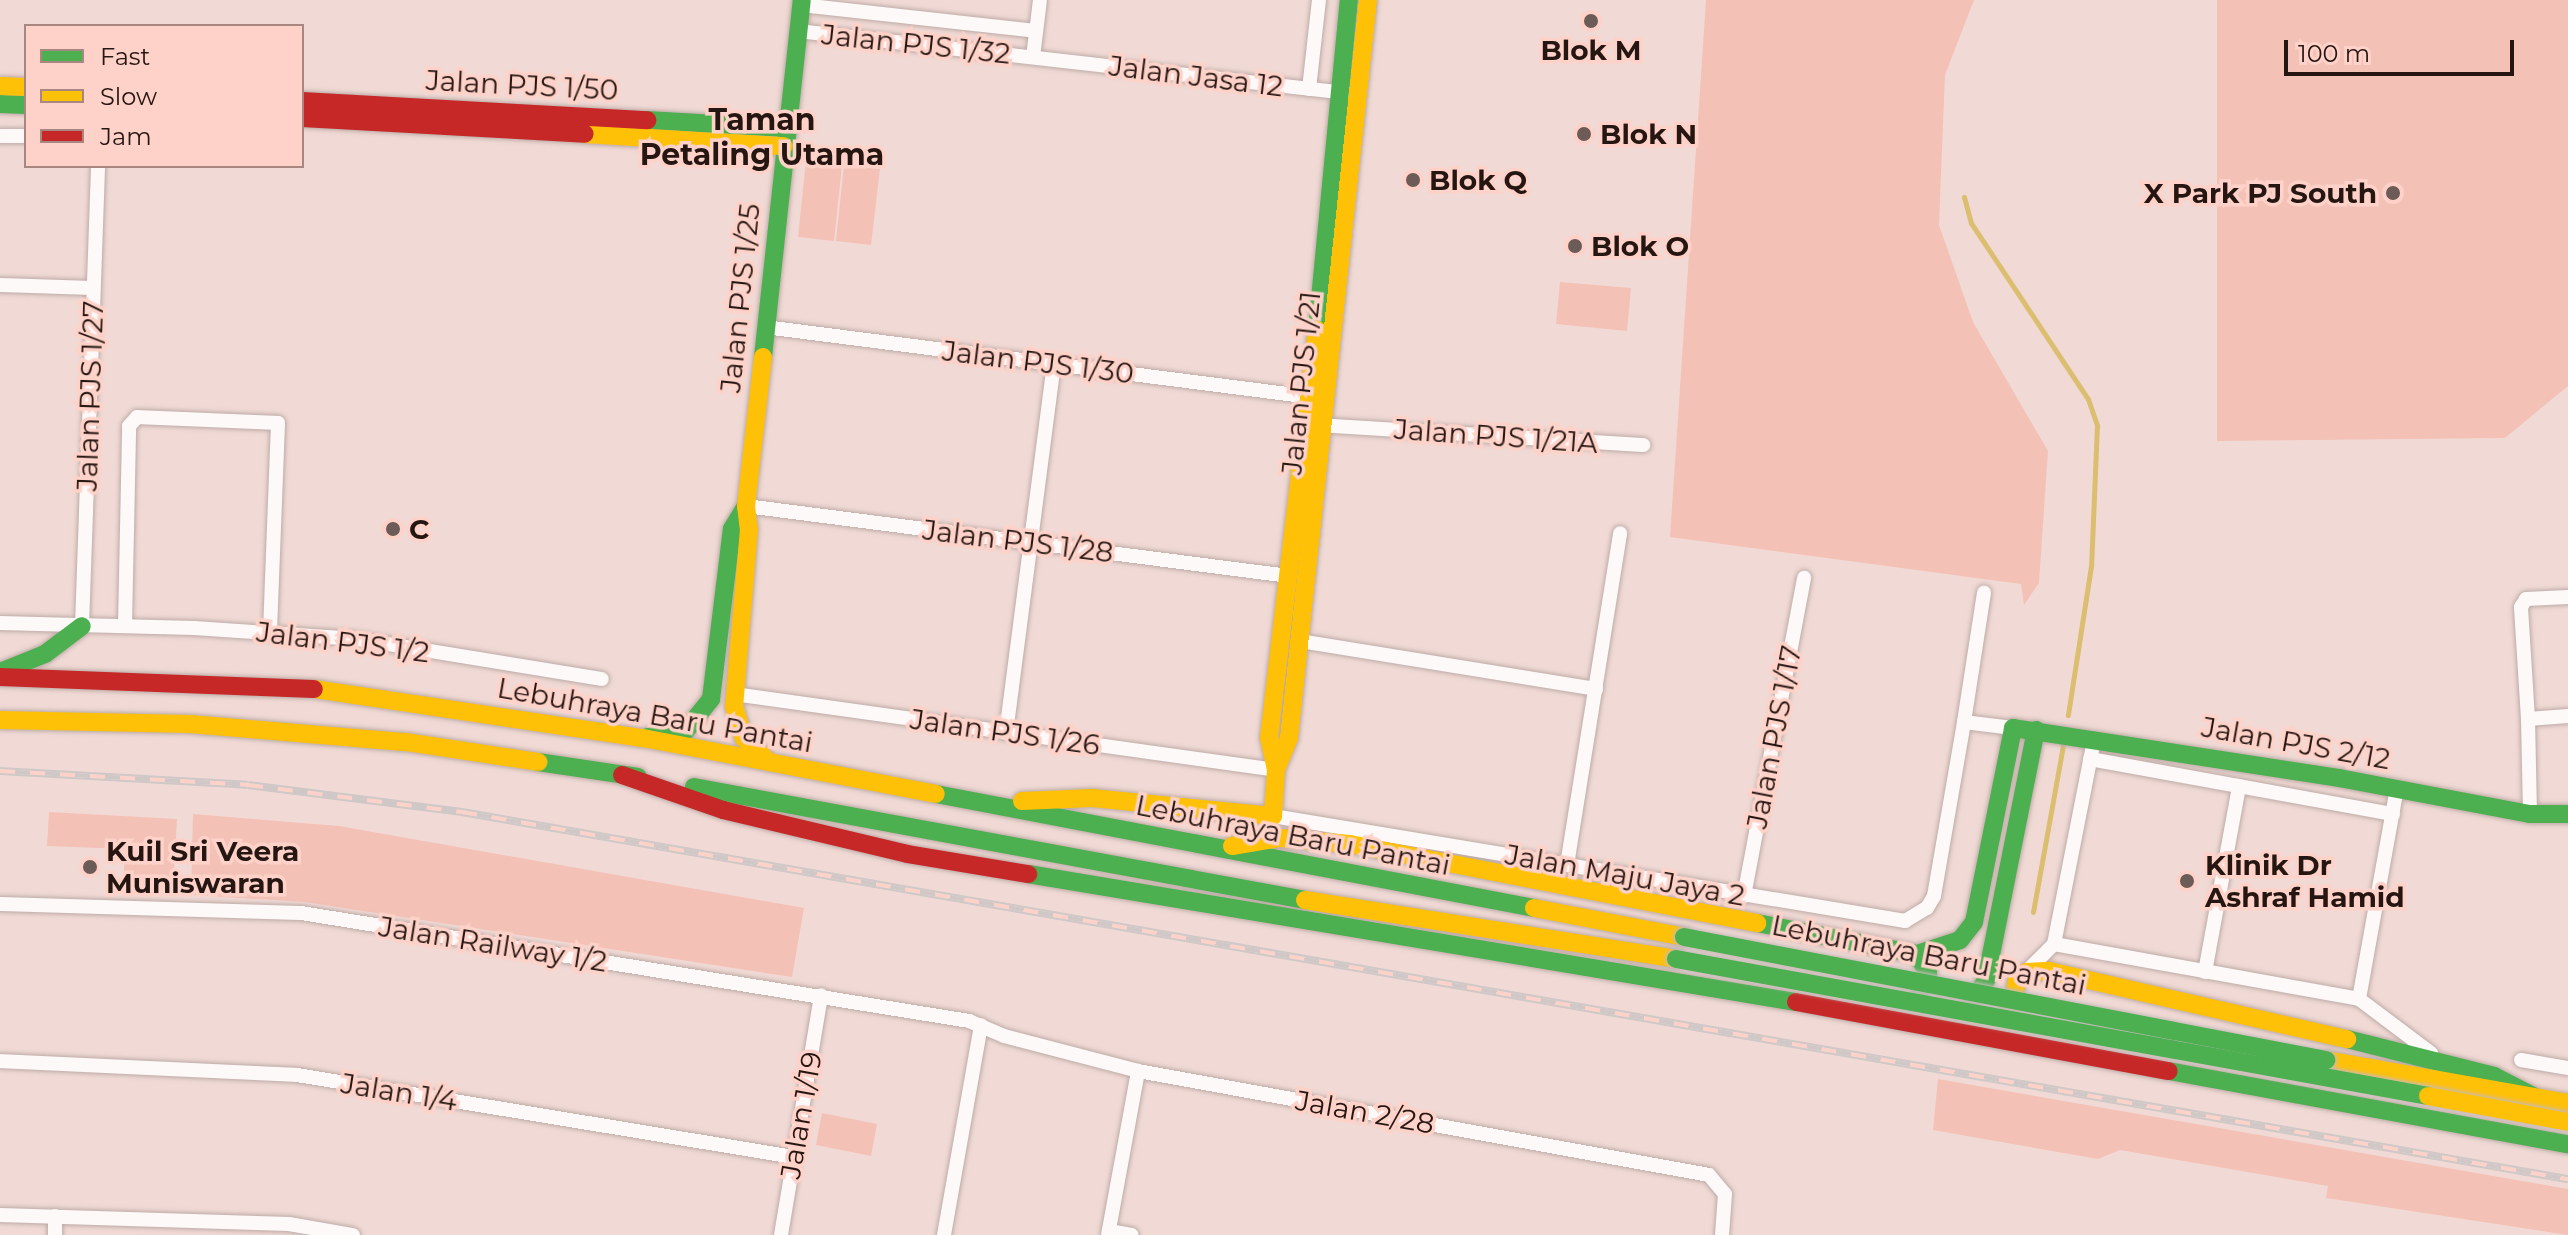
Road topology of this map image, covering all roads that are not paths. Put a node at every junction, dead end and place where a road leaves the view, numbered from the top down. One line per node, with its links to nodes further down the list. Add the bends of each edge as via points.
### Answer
1 (1040, 0): 7 (street)
2 (1319, 0): 11 (street)
3 (1349, 0): 12 (main road, Jalan PJS 1/21)
4 (1368, 0): 12 (main road, Jalan PJS 1/21)
5 (801, 2): 6 (main road, Jalan PJS 1/25); 7 (street, Jalan PJS 1/32)
6 (798, 31): 8 (street, Jalan PJS 1/32); 19 (main road, Jalan PJS 1/25)
7 (1036, 31): 8 (street)
8 (1033, 57): 11 (street, Jalan Jasa 12)
9 (0, 86): 10 (main road)
10 (24, 87)
11 (1309, 89): 12 (street, Jalan Jasa 12)
12 (1349, 94): 25 (main road, Jalan PJS 1/21); 26 (main road, Jalan PJS 1/21)
13 (304, 101): 19 (main road, Jalan PJS 1/50)
14 (0, 104): 15 (main road)
15 (24, 105)
16 (304, 118): 19 (main road, Jalan PJS 1/50)
17 (0, 136): 18 (street)
18 (24, 136)
19 (785, 137): 23 (main road, Jalan PJS 1/25)
20 (98, 168): 22 (street, Jalan PJS 1/27)
21 (0, 285): 22 (street)
22 (93, 288): 37 (street, Jalan PJS 1/27)
23 (765, 327): 24 (street, Jalan PJS 1/30); 28 (main road, Jalan PJS 1/25)
24 (1054, 364): 25 (street, Jalan PJS 1/30); 30 (street)
25 (1311, 397): 26 (main road, Jalan PJS 1/21)
26 (1316, 425): 27 (street, Jalan PJS 1/21A); 31 (main road, Jalan PJS 1/21); 39 (main road, Jalan PJS 1/21)
27 (1643, 445)
28 (746, 506): 30 (street, Jalan PJS 1/28); 43 (main road, Jalan PJS 1/25, via 749,529); 52 (main road, Jalan PJS 1/25, via 732,529 707,706 686,730)
29 (1620, 533): 42 (street)
30 (1031, 543): 31 (street, Jalan PJS 1/28); 50 (street)
31 (1289, 576): 55 (main road, Jalan PJS 1/21, via 1269,738)
32 (1804, 578): 66 (street, Jalan PJS 1/17)
33 (1984, 593): 47 (street, Jalan Maju Jaya 2)
34 (2568, 597): 45 (street, via 2526,599 2521,607)
35 (0, 623): 37 (street, Jalan PJS 1/2)
36 (125, 625): 37 (street, Jalan PJS 1/2); 38 (street, Jalan PJS 1/2); 38 (street, via 129,426 137,417 278,423)
37 (82, 626): 40 (main road, via 45,654)
38 (270, 632): 41 (street, Jalan PJS 1/2, via 357,639)
39 (1300, 641): 42 (street); 55 (main road, Jalan PJS 1/21, via 1289,738)
40 (0, 674): 52 (main road, Lebuhraya Baru Pantai, via 295,687)
41 (602, 679)
42 (1596, 689): 65 (street)
43 (734, 694): 50 (street, Jalan PJS 1/26); 54 (main road, Jalan PJS 1/25, via 735,717 744,738)
44 (2568, 716): 45 (street)
45 (2528, 719): 61 (street)
46 (0, 720): 56 (main road, Lebuhraya Baru Pantai, via 190,724 406,742)
47 (1964, 722): 48 (street); 66 (street, Jalan Maju Jaya 2, via 1934,896 1917,917 1888,922)
48 (2013, 728): 49 (main road, Jalan PJS 2/12); 69 (main road, via 1974,922 1960,940)
49 (2036, 730): 51 (main road, Jalan PJS 2/12); 74 (main road, via 1986,980 1971,1004 1957,1012)
50 (1006, 733): 55 (street, Jalan PJS 1/26)
51 (2095, 737): 53 (street); 58 (main road, Jalan PJS 2/12)
52 (643, 738): 54 (main road, Lebuhraya Baru Pantai)
53 (2090, 759): 57 (street); 68 (street)
54 (769, 762): 59 (main road, Lebuhraya Baru Pantai)
55 (1276, 770): 63 (main road, Jalan PJS 1/21)
56 (622, 775): 74 (main road, via 723,810 908,854); 84 (main road, Lebuhraya Baru Pantai, bridge, via 1241,890 1676,959)
57 (2239, 786): 60 (street); 71 (street)
58 (2397, 788): 60 (street); 61 (main road, Jalan PJS 2/12)
59 (983, 803): 63 (main road, via 1092,798); 64 (main road, Lebuhraya Baru Pantai)
60 (2393, 814): 73 (street)
61 (2530, 814): 62 (main road, Jalan PJS 2/12)
62 (2568, 814)
63 (1273, 816): 65 (street, Jalan Maju Jaya 2)
64 (1214, 849): 69 (main road, via 1280,838 1350,844); 82 (main road, Lebuhraya Baru Pantai, bridge)
65 (1567, 865): 66 (street, Jalan Maju Jaya 2)
66 (1744, 896)
67 (0, 904): 72 (street, Jalan Railway 1/2, via 301,913)
68 (2054, 944): 70 (street); 71 (street)
69 (1917, 954): 74 (main road, via 1928,973 1924,994 1903,1008)
70 (2027, 972): 76 (main road, via 2013,989 2010,1013 2023,1036); 77 (main road, via 2049,971)
71 (2205, 972): 73 (street)
72 (821, 995): 75 (street, Jalan Railway 1/2); 86 (street, Jalan 1/19)
73 (2359, 999): 77 (street)
74 (1878, 1015): 76 (main road)
75 (981, 1025): 81 (street, Jalan 2/28, via 1004,1036); 93 (street)
76 (2044, 1047): 85 (main road)
77 (2441, 1060): 82 (main road, via 2494,1076)
78 (2521, 1060): 80 (street)
79 (0, 1061): 86 (street, Jalan 1/4, via 297,1075)
80 (2568, 1068)
81 (1138, 1071): 89 (street); 95 (street, Jalan 2/28, via 1709,1175 1722,1186)
82 (2535, 1097): 83 (main road, Lebuhraya Baru Pantai)
83 (2568, 1103)
84 (2568, 1122)
85 (2568, 1144)
86 (794, 1157): 92 (street, Jalan 1/19)
87 (0, 1215): 88 (street)
88 (55, 1216): 90 (street); 91 (street, via 289,1224)
89 (1109, 1233): 94 (street)
90 (55, 1235)
91 (353, 1235)
92 (781, 1235)
93 (944, 1235)
94 (1132, 1235)
95 (1722, 1235)

